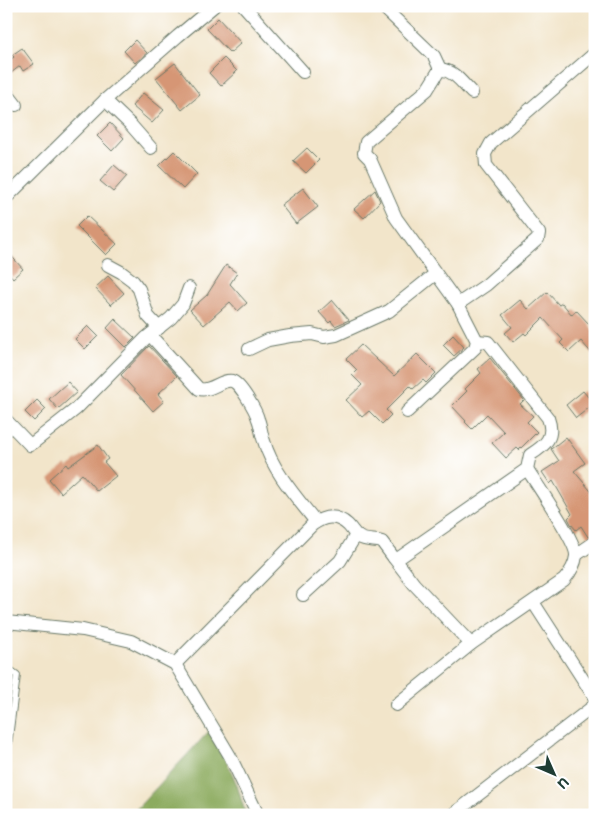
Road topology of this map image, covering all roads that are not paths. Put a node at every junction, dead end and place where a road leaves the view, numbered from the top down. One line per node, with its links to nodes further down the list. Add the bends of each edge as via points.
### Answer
1 (214, 6): 9 (street)
2 (244, 6): 6 (street)
3 (382, 6): 5 (street, via 434,56)
4 (595, 53): 16 (street, via 491,143 485,154 486,164 539,233 538,239 486,285)
5 (440, 69): 8 (street, via 455,74); 14 (street, via 427,90 364,147 396,218)
6 (303, 72)
7 (6, 92): 10 (street)
8 (472, 93)
9 (105, 100): 11 (street); 12 (street)
10 (16, 104)
11 (151, 148)
12 (6, 198)
13 (108, 265): 17 (street, via 133,281 139,289)
14 (435, 274): 16 (street); 19 (street, via 389,311 336,335 290,336 268,340)
15 (189, 288): 17 (street, via 183,304)
16 (458, 304): 18 (street)
17 (154, 331): 21 (street, via 76,410 30,445); 23 (street, via 199,389 215,387 226,381 236,383 258,418 264,443 283,480)
18 (477, 341): 20 (street, via 475,348); 22 (street, via 488,342 548,418 551,428 548,439 542,448 530,455)
19 (249, 349)
20 (407, 412)
21 (6, 420)
22 (527, 469): 26 (street, via 557,515); 27 (street, via 400,558)
23 (316, 522): 24 (street, via 333,516); 32 (street)
24 (356, 536): 27 (street, via 382,542); 28 (street, via 340,561)
25 (595, 542): 26 (street)
26 (576, 555): 29 (street, via 573,569 564,580)
27 (394, 558): 31 (street)
28 (303, 595)
29 (533, 602): 31 (street); 34 (street)
30 (6, 622): 32 (street, via 83,630 131,641)
31 (471, 644): 35 (street)
32 (181, 659): 39 (street)
33 (6, 666): 37 (lane, via 17,675)
34 (595, 698)
35 (396, 705)
36 (595, 705): 38 (street)
37 (6, 761)
38 (466, 804): 40 (street); 41 (street)
39 (258, 815)
40 (452, 815)
41 (474, 815)

